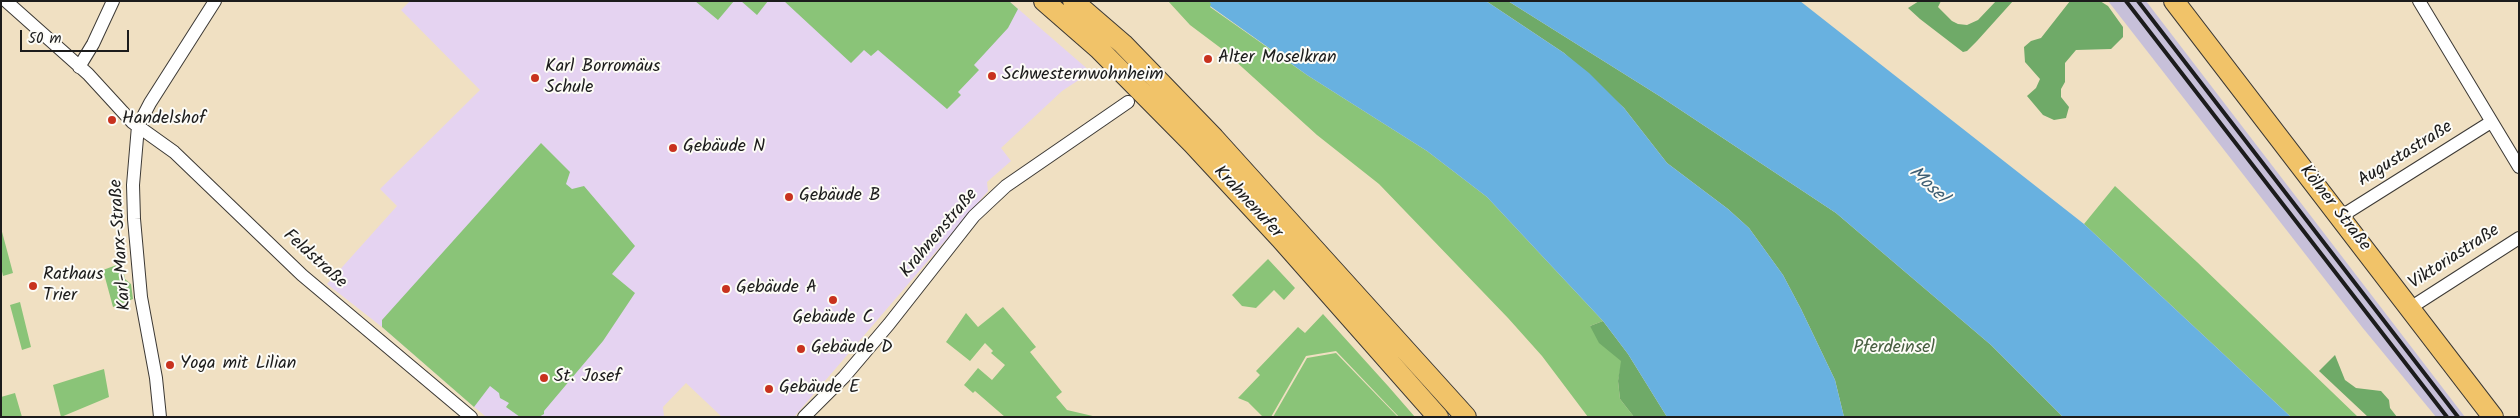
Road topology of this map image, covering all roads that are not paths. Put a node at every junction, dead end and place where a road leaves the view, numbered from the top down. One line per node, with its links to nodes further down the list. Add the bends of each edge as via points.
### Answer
1 (6, 1): 8 (street, Feldstraße)
2 (112, 1): 8 (street)
3 (215, 1): 11 (street, Karl-Marx-Straße)
4 (1044, 1): 19 (main road, Krahnenufer, via 1100,49 1193,144)
5 (1073, 1): 20 (main road, Krahnenufer, via 1122,44 1214,138)
6 (2174, 1): 13 (main road, Kölner Straße)
7 (2419, 1): 10 (street)
8 (79, 67): 11 (street, Feldstraße)
9 (1128, 102): 18 (street, Krahnenstraße, via 1006,186 974,216 889,324 844,377)
10 (2491, 122): 12 (street); 13 (street, Augustastraße)
11 (138, 126): 16 (street, Karl-Marx-Straße, via 134,219 141,297); 17 (street, Feldstraße, via 174,152 302,275)
12 (2519, 167)
13 (2340, 217): 15 (main road, Kölner Straße)
14 (2519, 238): 15 (street, Viktoriastraße)
15 (2410, 308): 21 (main road, Kölner Straße)
16 (160, 417)
17 (471, 417)
18 (804, 417)
19 (1438, 417)
20 (1466, 417)
21 (2493, 417)

